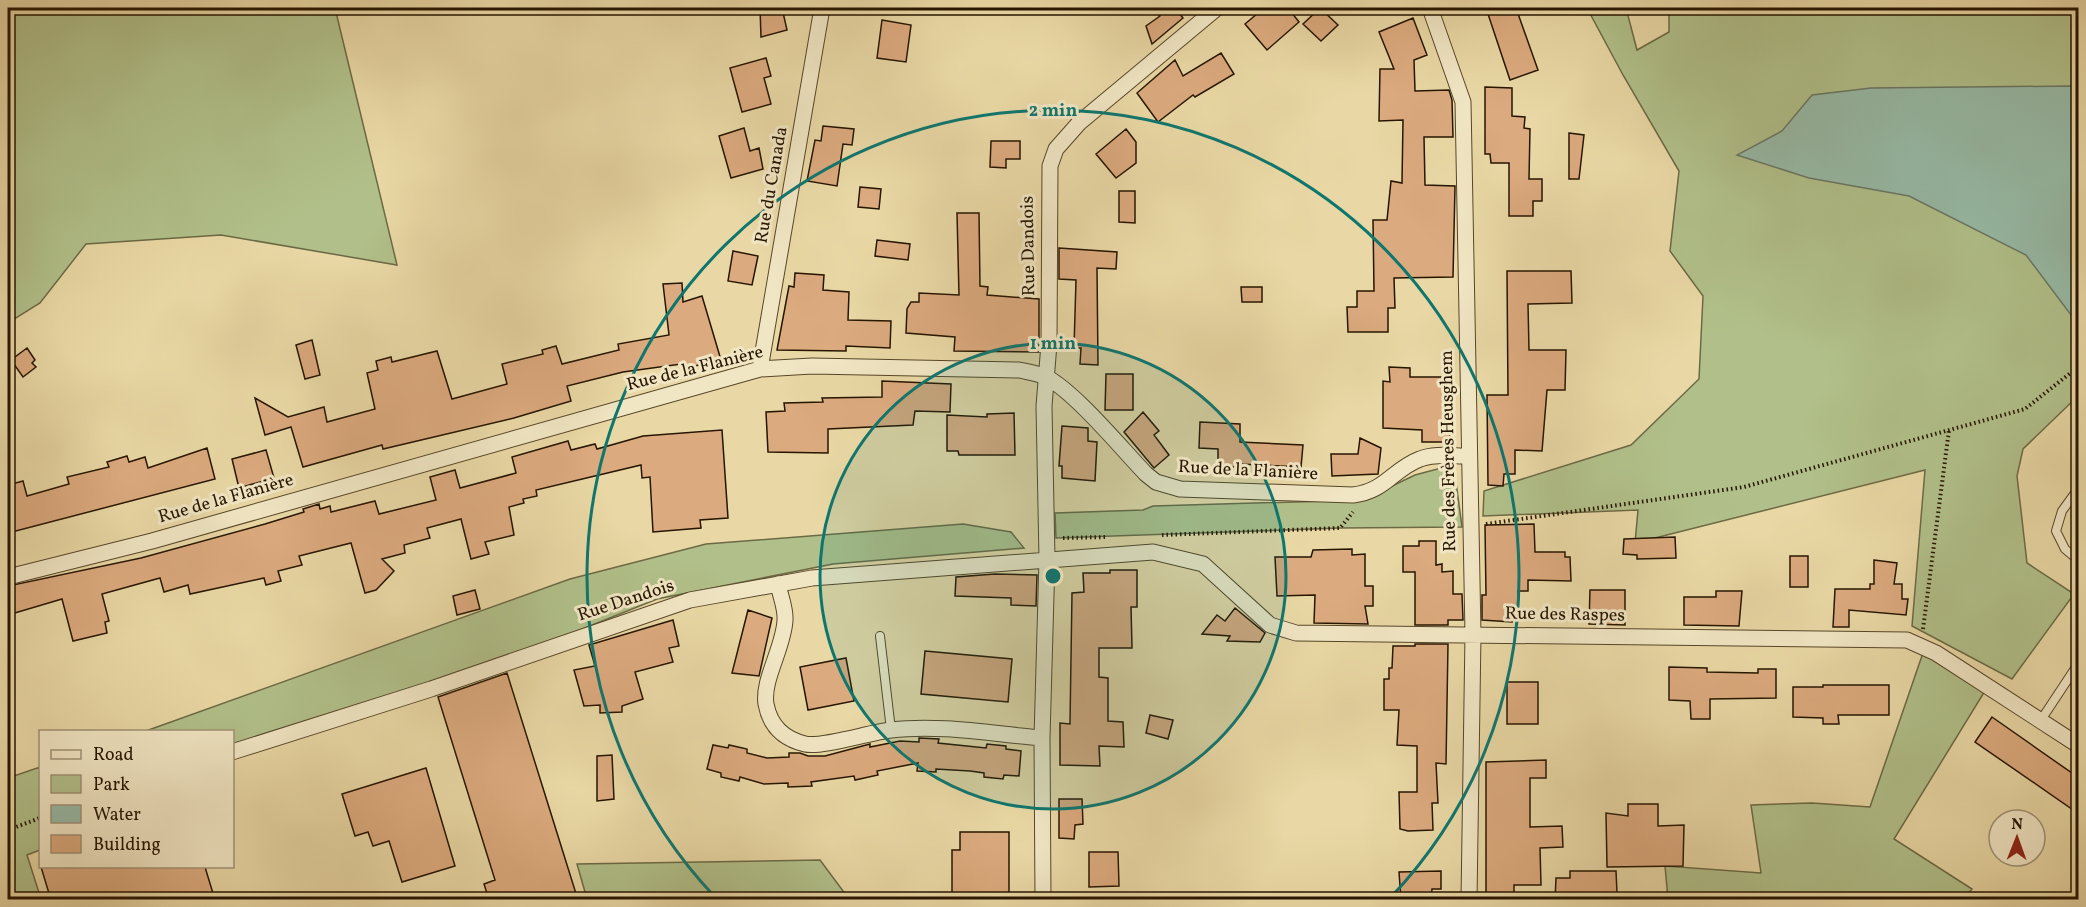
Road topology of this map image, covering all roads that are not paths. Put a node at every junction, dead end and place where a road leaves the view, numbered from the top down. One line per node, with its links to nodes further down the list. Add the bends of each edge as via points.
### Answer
1 (822, 8): 4 (street, Rue du Canada)
2 (1217, 8): 5 (street, Rue Dandois, via 1079,123 1056,149 1048,180)
3 (1431, 8): 6 (street, Rue des Frères Heusghem, via 1463,102)
4 (760, 369): 5 (street, Rue de la Flanière, via 812,366 1019,370); 10 (street, Rue de la Flanière, via 152,541)
5 (1046, 378): 6 (street, Rue de la Flanière, via 1071,397 1146,474 1156,482 1180,489 1353,495 1381,487 1420,458); 8 (street, Rue Dandois)
6 (1467, 456): 12 (street, Rue des Frères Heusghem)
7 (2079, 489): 9 (lane, via 2062,511 2056,531 2065,549)
8 (1047, 559): 11 (street, Rue Dandois); 12 (street, Rue des Raspes, via 1153,552 1203,564 1270,625 1296,633); 17 (street, Rue Dandois)
9 (2079, 560)
10 (8, 577)
11 (778, 584): 16 (street, via 786,619 768,684 766,702 772,724 787,737 807,745); 19 (street, Rue Dandois, via 690,600)
12 (1473, 634): 15 (street, Rue des Raspes, via 1891,639 1920,645); 21 (street, Rue des Frères Heusghem)
13 (880, 636): 16 (lane)
14 (2079, 664): 15 (lane)
15 (2041, 720): 18 (street, Rue des Raspes)
16 (891, 730): 17 (street, via 919,728)
17 (1042, 738): 20 (street, Rue Dandois)
18 (2079, 745)
19 (234, 751)
20 (1043, 900)
21 (1469, 900)

